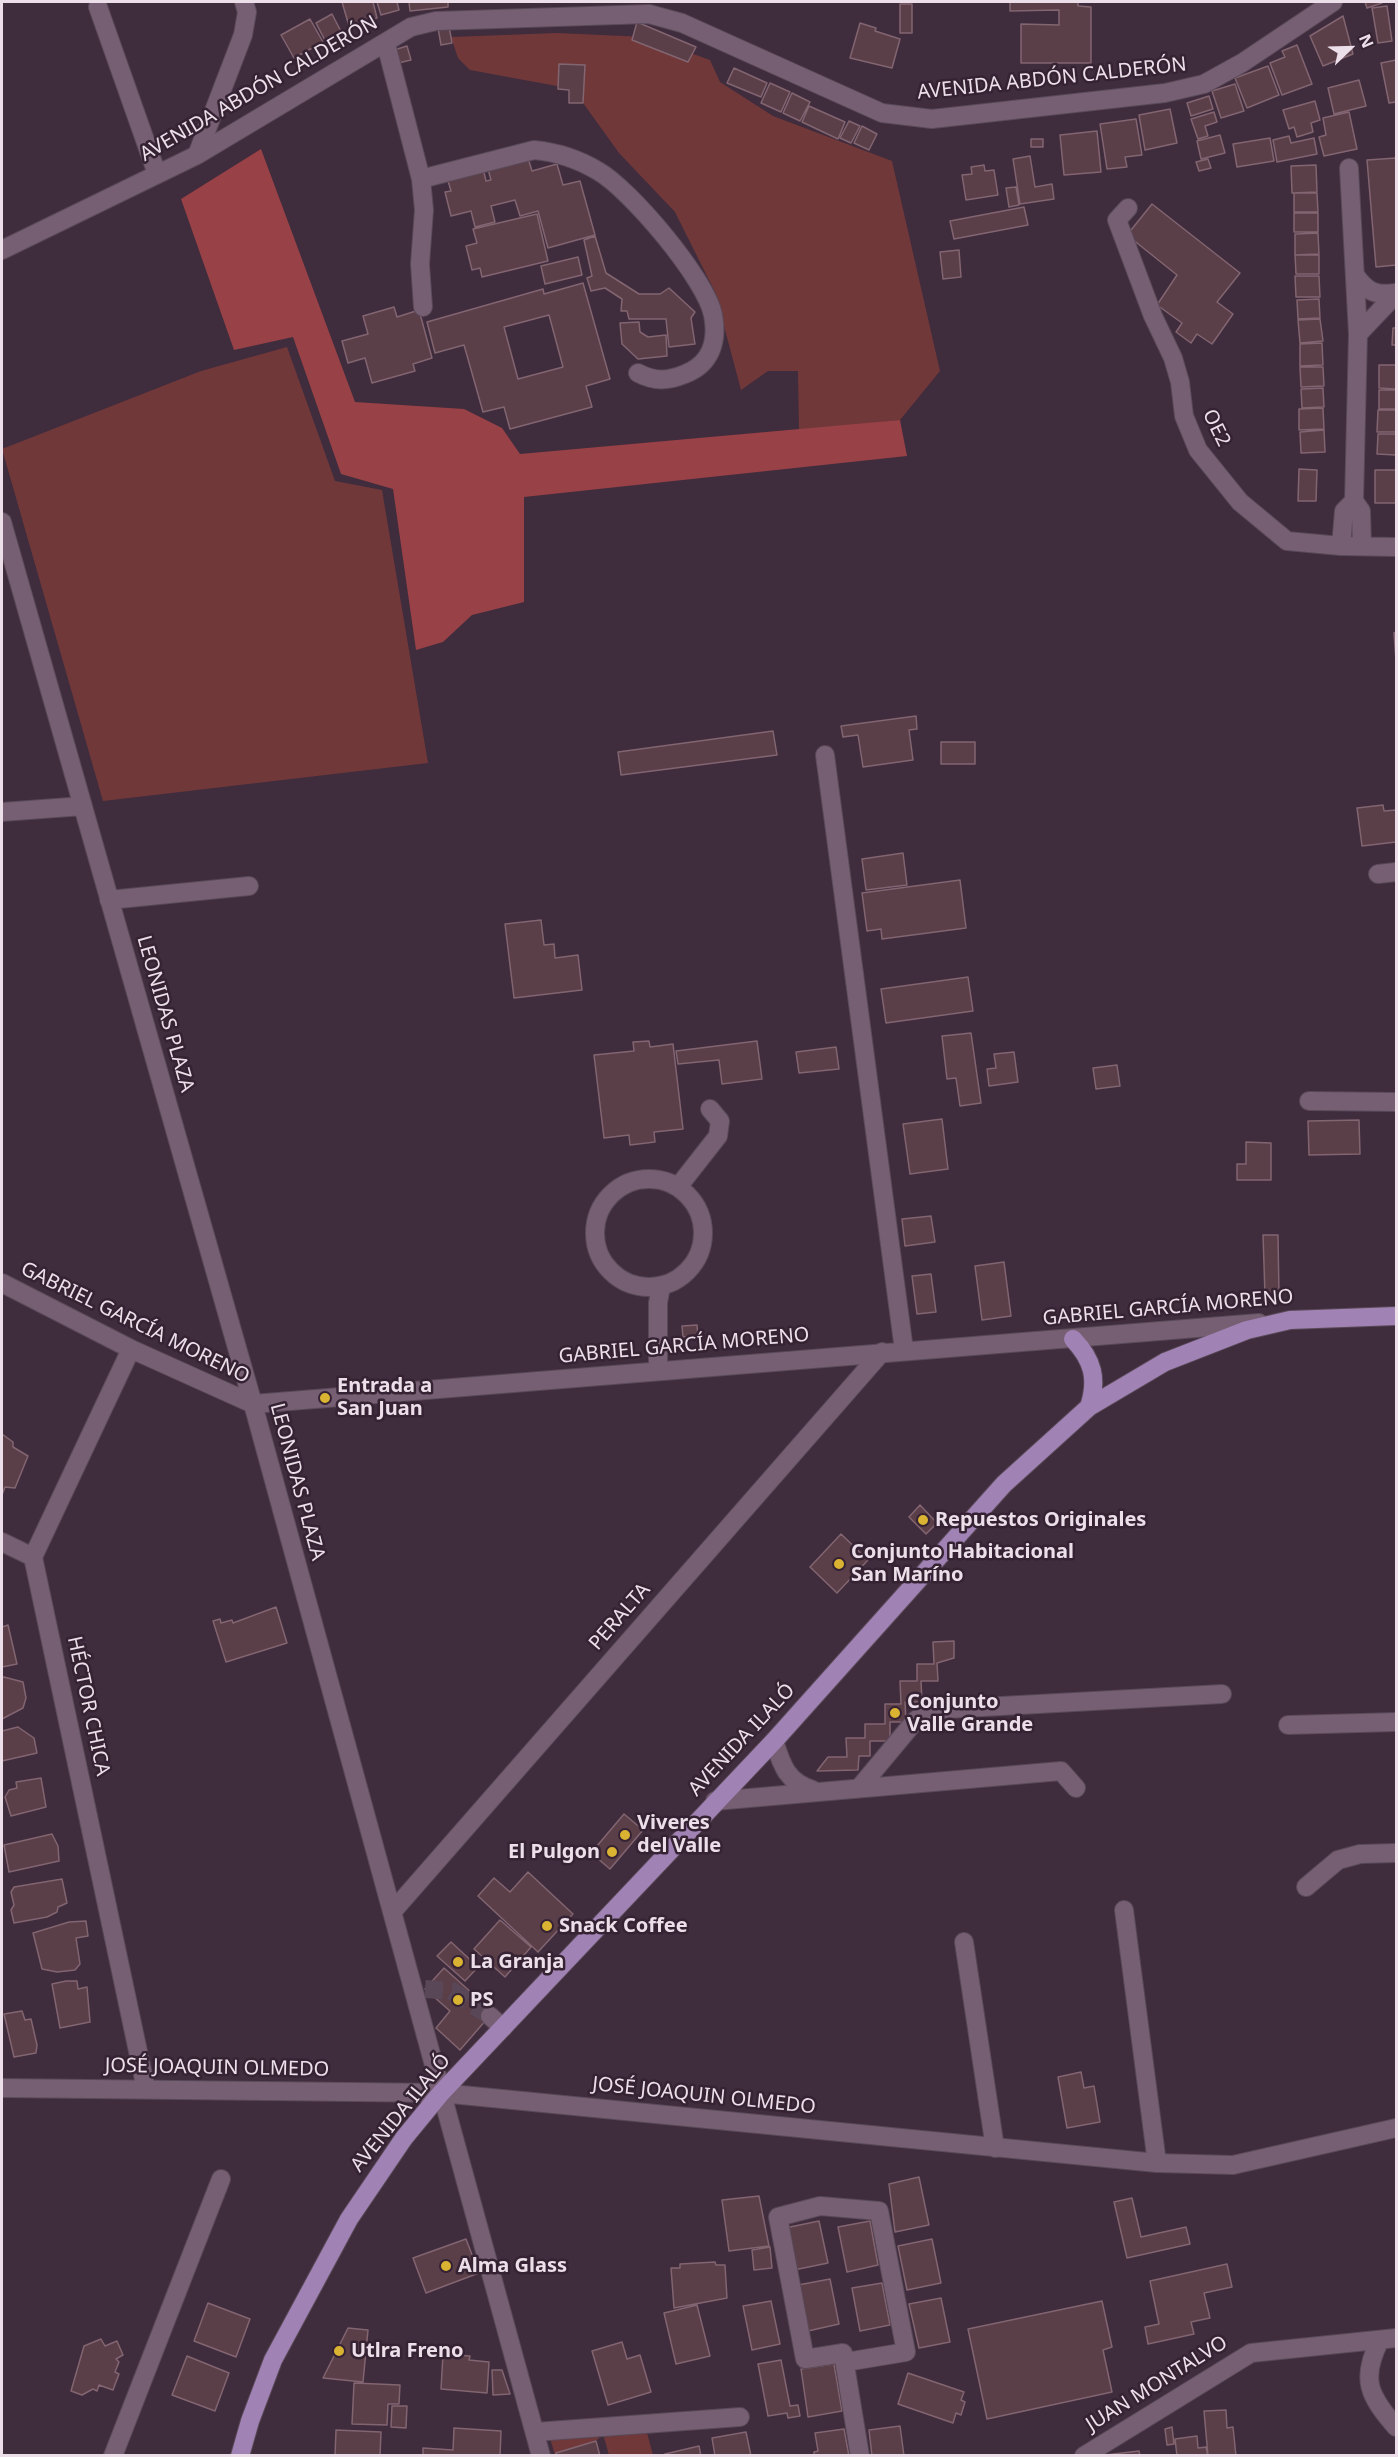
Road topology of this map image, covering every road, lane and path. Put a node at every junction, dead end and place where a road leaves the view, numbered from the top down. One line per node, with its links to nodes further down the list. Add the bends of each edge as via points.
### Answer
1 (244, 2): 6 (street, via 247,12 243,35)
2 (1333, 2): 4 (street, AVENIDA ABDÓN CALDERÓN, via 1204,84 1165,93 932,119 882,113 682,23 649,14)
3 (98, 7): 8 (street)
4 (489, 10): 5 (street, AVENIDA ABDÓN CALDERÓN, via 411,27)
5 (386, 44): 6 (street, AVENIDA ABDÓN CALDERÓN); 9 (street)
6 (197, 155): 8 (street, AVENIDA ABDÓN CALDERÓN)
7 (1349, 168): 12 (street)
8 (157, 174): 11 (street, AVENIDA ABDÓN CALDERÓN)
9 (421, 179): 14 (street); 16 (street, via 534,150 552,151 599,171 635,200 694,278 713,314 714,345 697,370 663,381)
10 (1128, 208): 19 (street, OE2, via 1117,220 1173,358 1184,416 1198,450 1240,502 1287,541)
11 (2, 250)
12 (1355, 275): 13 (street, via 1374,294); 15 (street)
13 (1396, 294): 15 (street)
14 (423, 307)
15 (1358, 334): 17 (street)
16 (638, 373)
17 (1354, 501): 19 (street, via 1344,511); 20 (street, via 1361,511)
18 (2, 522): 23 (street, LEONIDAS PLAZA)
19 (1341, 546): 20 (street, OE2)
20 (1362, 546): 21 (street, OE2)
21 (1396, 547)
22 (825, 755): 39 (street)
23 (83, 806): 24 (street); 28 (street, LEONIDAS PLAZA)
24 (2, 812)
25 (1396, 872): 26 (street)
26 (1378, 874)
27 (249, 886): 28 (street)
28 (110, 900): 42 (street, LEONIDAS PLAZA)
29 (1309, 1101): 30 (street)
30 (1396, 1102)
31 (710, 1109): 32 (street, via 720,1121 718,1136)
32 (678, 1187): 34 (street, via 699,1212 703,1230 701,1249 679,1279); 34 (street, via 661,1180 641,1179 622,1185 607,1197 597,1214 597,1252 608,1269 623,1281 642,1287)
33 (2, 1283): 38 (street, GABRIEL GARCÍA MORENO)
34 (661, 1286): 41 (street)
35 (1396, 1316): 36 (main road, GABRIEL GARCÍA MORENO)
36 (1290, 1320): 37 (street, GABRIEL GARCÍA MORENO); 43 (main road, AVENIDA ILALÓ, via 1247,1330 1175,1357)
37 (1073, 1339): 39 (street, GABRIEL GARCÍA MORENO); 43 (main road, via 1094,1370 1095,1389)
38 (131, 1349): 42 (street, GABRIEL GARCÍA MORENO); 45 (street)
39 (904, 1350): 40 (street, GABRIEL GARCÍA MORENO)
40 (882, 1352): 41 (street, GABRIEL GARCÍA MORENO); 57 (street, PERALTA)
41 (658, 1371): 42 (street, GABRIEL GARCÍA MORENO)
42 (253, 1404): 57 (street, LEONIDAS PLAZA)
43 (1089, 1407): 49 (main road, AVENIDA ILALÓ, via 1004,1484)
44 (2, 1542): 45 (street)
45 (33, 1557): 60 (street, HÉCTOR CHICA)
46 (1222, 1694): 50 (street, via 928,1710 915,1720)
47 (1396, 1722): 48 (street)
48 (1288, 1725)
49 (774, 1741): 52 (street, via 782,1766 798,1785); 53 (main road, AVENIDA ILALÓ)
50 (860, 1787): 51 (street, via 1061,1770); 52 (street)
51 (1076, 1788)
52 (815, 1790): 53 (street)
53 (715, 1801): 61 (main road, AVENIDA ILALÓ, via 496,2022)
54 (1396, 1853): 55 (street, via 1360,1854 1338,1860)
55 (1306, 1887)
56 (1124, 1910): 64 (street)
57 (393, 1911): 61 (street, LEONIDAS PLAZA, via 419,1989)
58 (964, 1942): 63 (street)
59 (2, 2088): 60 (street, JOSÉ JOAQUIN OLMEDO)
60 (146, 2090): 61 (street, JOSÉ JOAQUIN OLMEDO)
61 (441, 2093): 63 (street, JOSÉ JOAQUIN OLMEDO); 70 (street, LEONIDAS PLAZA); 72 (main road, AVENIDA ILALÓ, via 404,2138 349,2219 273,2360)
62 (1396, 2128): 64 (street, JOSÉ JOAQUIN OLMEDO, via 1233,2165)
63 (995, 2148): 64 (street, JOSÉ JOAQUIN OLMEDO)
64 (1157, 2163)
65 (221, 2179): 71 (street)
66 (1388, 2339): 69 (street, via 1371,2357 1369,2388 1374,2401); 75 (street, JUAN MONTALVO, via 1251,2353)
67 (846, 2362): 67 (street, via 906,2352 879,2211 820,2206 778,2217 805,2359 843,2353); 74 (street)
68 (740, 2417): 70 (street)
69 (1396, 2427)
70 (535, 2432): 73 (street, LEONIDAS PLAZA)
71 (113, 2456)
72 (240, 2456)
73 (541, 2456)
74 (860, 2456)
75 (1084, 2456)

